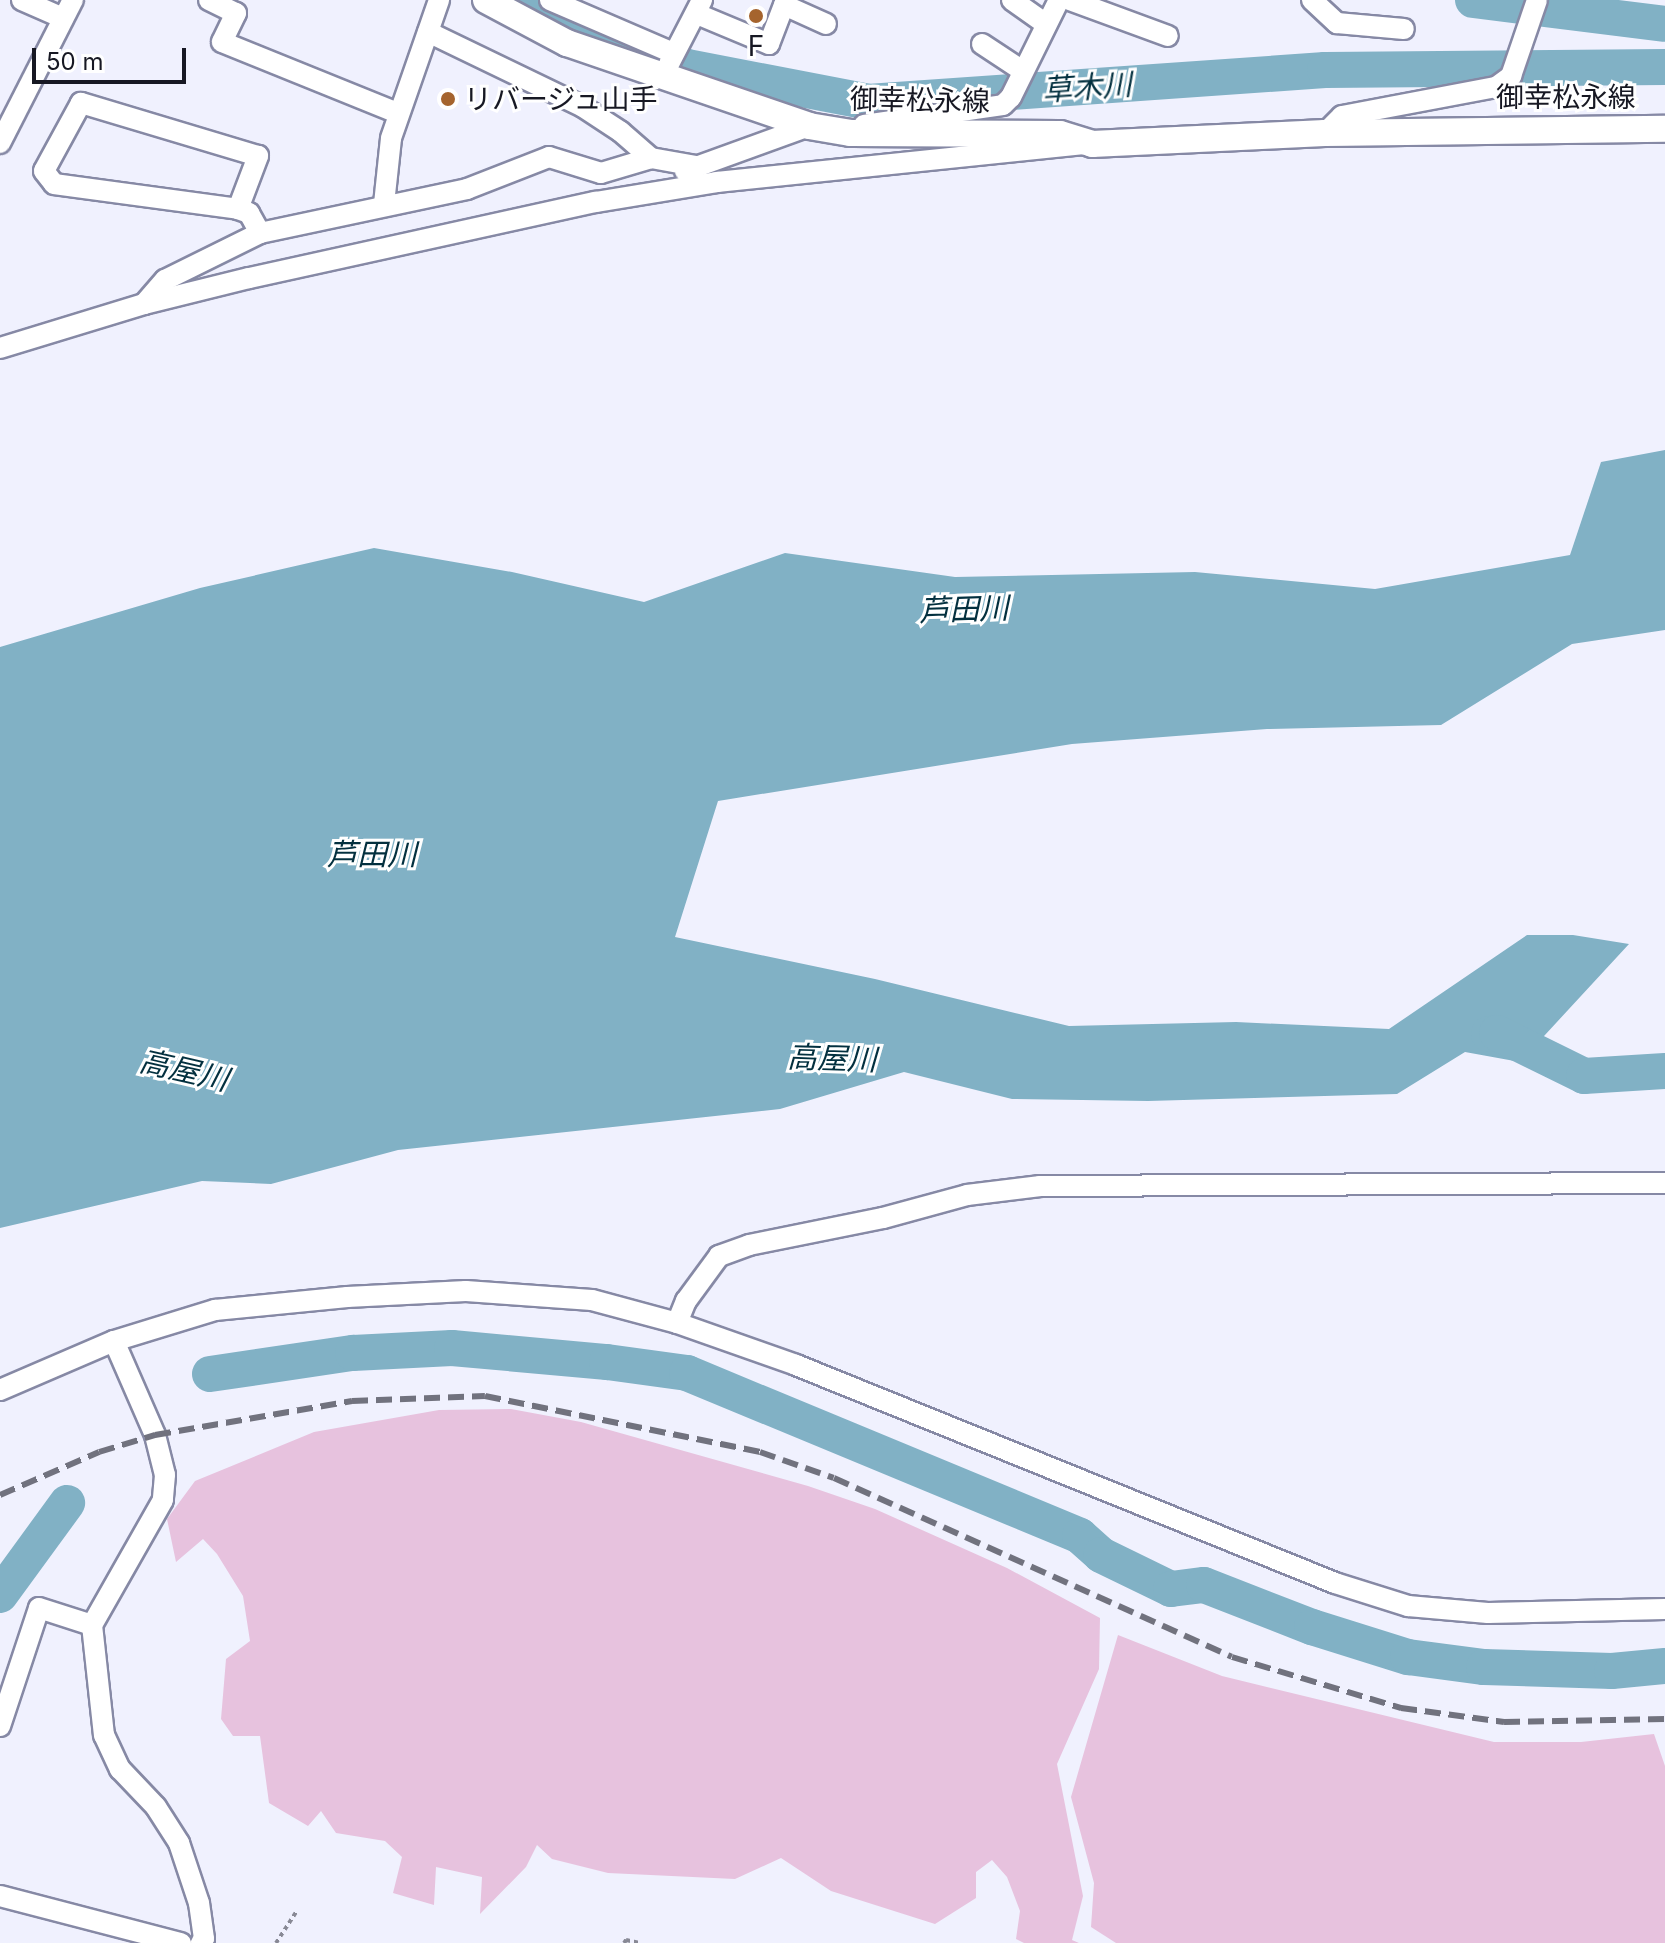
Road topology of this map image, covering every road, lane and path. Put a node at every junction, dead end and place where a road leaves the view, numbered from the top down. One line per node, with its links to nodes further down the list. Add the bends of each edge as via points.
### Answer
1 (22, 0): 12 (street)
2 (209, 0): 21 (street, via 236,13 222,42)
3 (439, 0): 16 (street)
4 (486, 0): 19 (main road, 御幸松永線, via 567,43)
5 (550, 0): 19 (street)
6 (1012, 0): 14 (street)
7 (1059, 0): 14 (street)
8 (1070, 0): 17 (street)
9 (1312, 0): 15 (street, via 1337,23)
10 (1535, 6): 25 (street, via 1513,70 1496,87 1342,116)
11 (699, 7): 13 (street, via 769,44 784,5); 19 (street)
12 (68, 9): 26 (street)
13 (826, 24)
14 (1046, 24): 20 (street)
15 (1404, 29)
16 (428, 32): 21 (street); 28 (street, via 583,107)
17 (1168, 36)
18 (982, 44): 20 (street)
19 (669, 63): 22 (main road, 御幸松永線)
20 (1017, 84): 24 (street, via 1003,105 867,123)
21 (398, 113): 31 (street)
22 (809, 126): 24 (main road, 御幸松永線); 29 (street)
23 (1665, 129): 25 (main road, 御幸松永線)
24 (851, 133): 27 (main road, 御幸松永線, via 1060,134)
25 (1325, 133): 27 (main road, 御幸松永線)
26 (0, 143)
27 (1092, 144): 30 (street)
28 (651, 158): 29 (street); 31 (street, via 601,173 549,157 467,189)
29 (696, 166): 30 (street)
30 (660, 192): 34 (street)
31 (384, 204): 33 (street)
32 (238, 209): 32 (street, via 54,184 44,171 81,103 258,156); 33 (street, via 249,213)
33 (260, 233): 34 (street, via 165,280)
34 (144, 304): 35 (street)
35 (0, 348)
36 (1665, 1183): 37 (street, via 1040,1186 967,1195 719,1256 686,1301)
37 (677, 1323): 38 (street, via 592,1300 466,1291 215,1310); 40 (street, via 796,1365 1335,1583 1408,1606 1488,1613)
38 (114, 1341): 39 (street); 41 (street, via 155,1435 165,1475 163,1500)
39 (0, 1390)
40 (1665, 1609)
41 (92, 1625): 42 (street, via 39,1608); 47 (street, via 104,1735 120,1769 156,1807 179,1843 199,1903)
42 (0, 1726)
43 (0, 1896): 45 (street)
44 (297, 1911): 48 (path)
45 (122, 1937): 46 (street)
46 (181, 1943)
47 (201, 1943)
48 (276, 1943)
49 (624, 1943): 50 (path)
50 (640, 1943)

